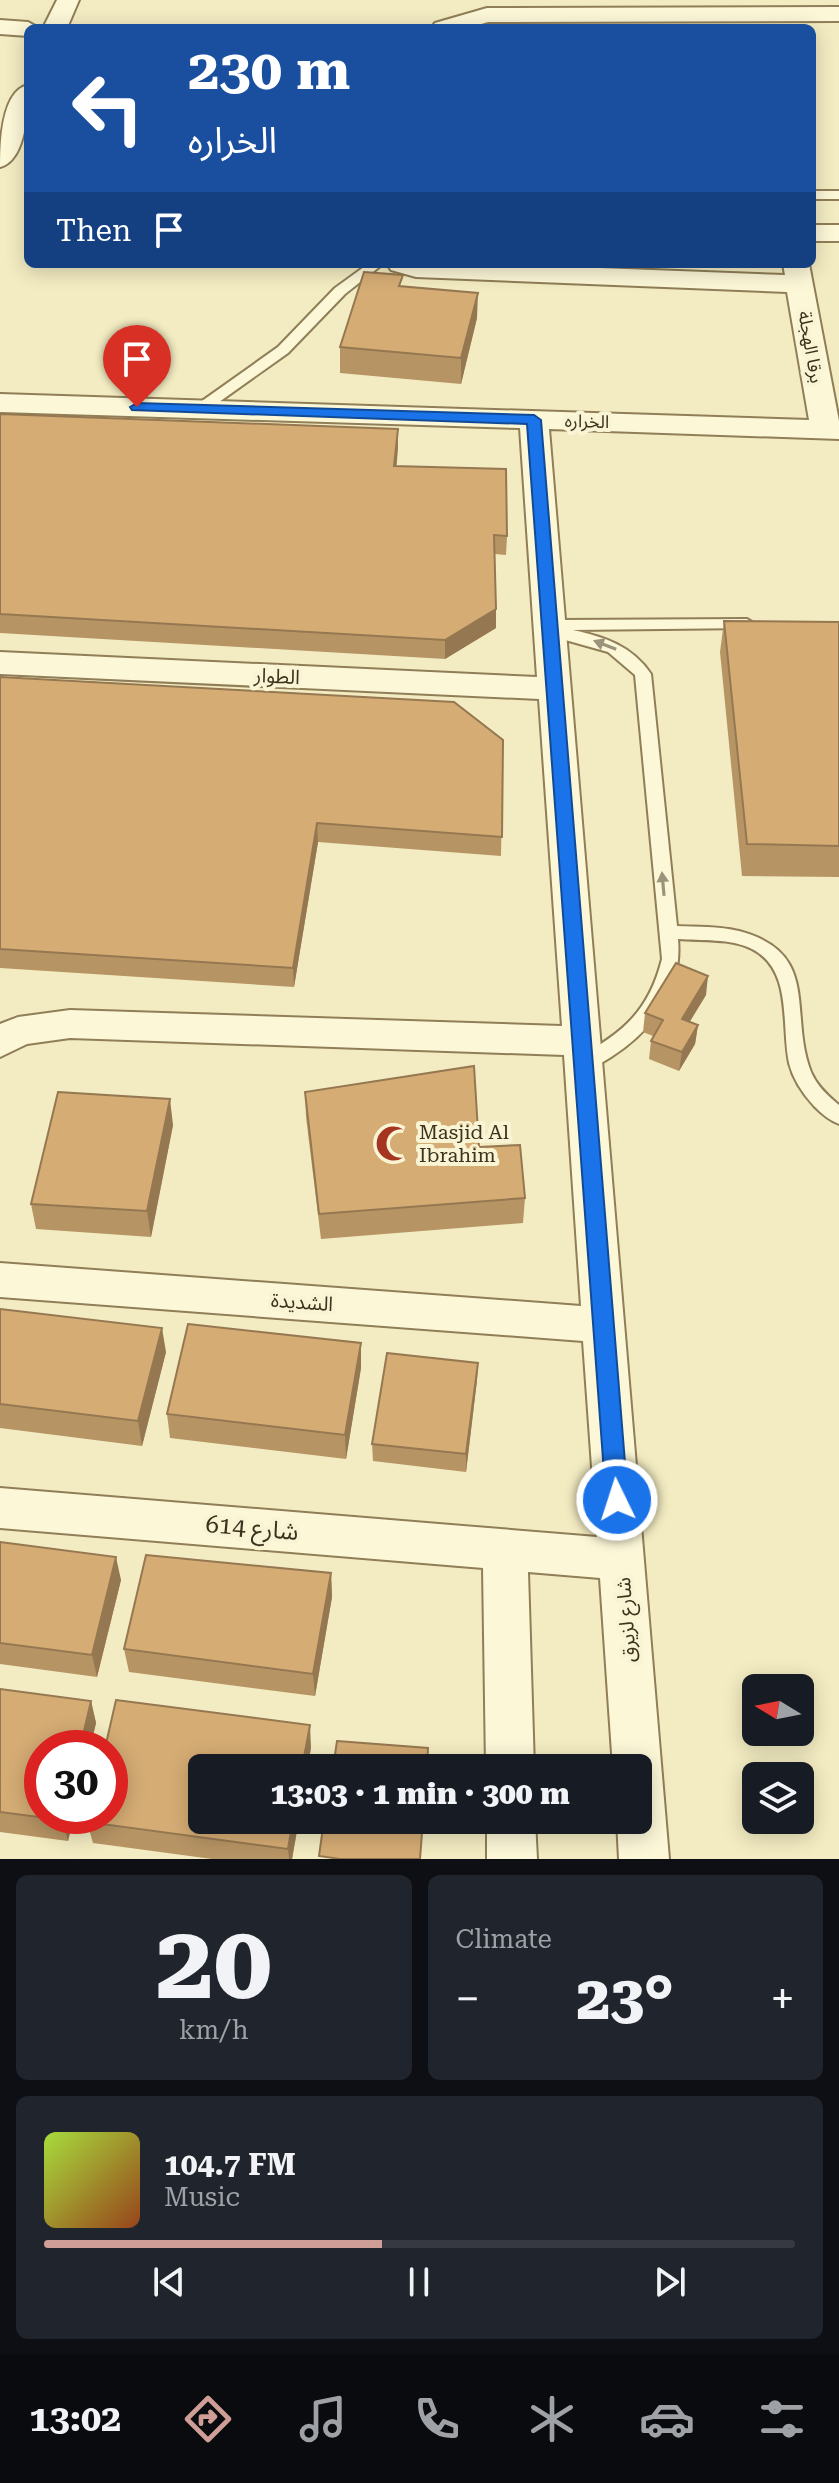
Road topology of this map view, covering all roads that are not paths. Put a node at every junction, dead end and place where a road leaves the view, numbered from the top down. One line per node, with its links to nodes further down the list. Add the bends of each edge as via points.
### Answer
1 (68, 0): 6 (street)
2 (558, 7): 5 (street); 7 (street)
3 (810, 7): 4 (street); 5 (street)
4 (839, 14)
5 (752, 21)
6 (57, 24)
7 (457, 24)
8 (0, 27): 9 (street)
9 (24, 29)
10 (24, 102): 11 (street)
11 (0, 159)
12 (816, 195): 13 (lane)
13 (839, 195)
14 (816, 233): 15 (street)
15 (839, 233)
16 (371, 268): 20 (lane, via 340,291 283,350)
17 (413, 268): 18 (street)
18 (798, 274): 22 (street, برقا الهجلة)
19 (9, 407): 20 (street, الخراره)
20 (200, 409): 21 (street, الخراره)
21 (534, 420): 22 (street, الخراره); 24 (street, شارع لزيرق)
22 (832, 429)
23 (763, 624): 24 (lane)
24 (550, 627): 26 (street, شارع لزيرق); 27 (lane, one-way to 24, via 643,674 612,647)
25 (0, 663): 26 (street, الطوار)
26 (555, 689): 29 (street, شارع لزيرق)
27 (668, 932): 29 (lane, via 671,959 657,1004 624,1039); 30 (lane, via 736,937 773,955 790,981 799,1063 806,1081)
28 (0, 1043): 29 (street, via 18,1031 70,1024)
29 (583, 1052): 32 (street, شارع لزيرق)
30 (839, 1116)
31 (0, 1280): 32 (street, الشديدة)
32 (604, 1325): 35 (street, شارع لزيرق)
33 (0, 1508): 34 (street, شارع 614)
34 (505, 1549): 35 (street, شارع 614); 36 (street)
35 (622, 1559): 37 (street, شارع لزيرق)
36 (510, 1754)
37 (636, 1754)
38 (511, 1834): 40 (street)
39 (642, 1834): 41 (street)
40 (512, 1859)
41 (644, 1859)

